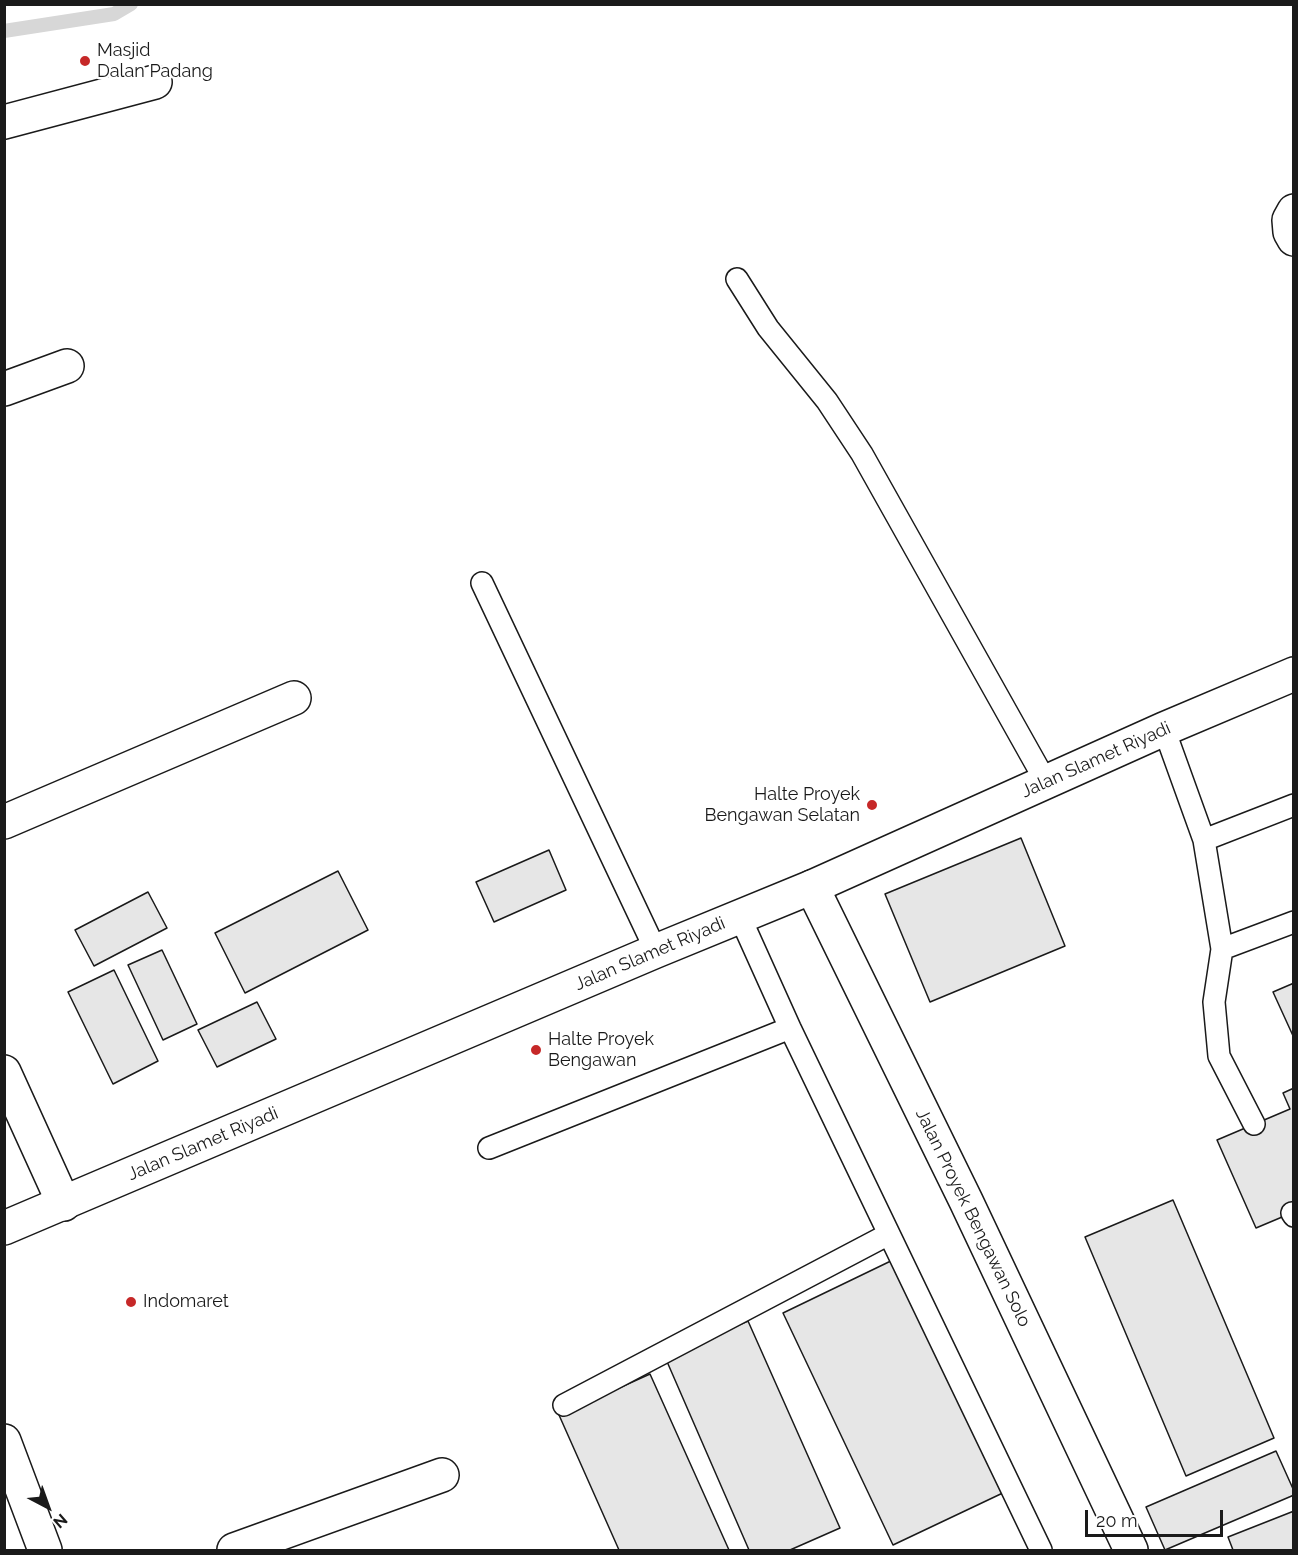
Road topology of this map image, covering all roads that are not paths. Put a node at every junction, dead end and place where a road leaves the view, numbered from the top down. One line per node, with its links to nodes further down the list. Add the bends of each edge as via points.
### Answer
1 (154, 82): 2 (street)
2 (4, 122)
3 (1293, 211): 4 (street, via 1289,220)
4 (1293, 239)
5 (737, 279): 12 (lane, via 768,328 827,401 862,454)
6 (67, 366): 7 (street)
7 (4, 389)
8 (482, 583): 20 (lane)
9 (1293, 674): 11 (street, Jalan Slamet Riyadi)
10 (294, 698): 14 (street)
11 (1164, 729): 12 (street, Jalan Slamet Riyadi); 15 (lane)
12 (1046, 782): 16 (street, Jalan Slamet Riyadi)
13 (1293, 805): 15 (lane)
14 (4, 822)
15 (1204, 840): 19 (lane)
16 (812, 887): 17 (street, Jalan Slamet Riyadi); 34 (street, Jalan Proyek Bengawan Solo)
17 (740, 917): 20 (street, Jalan Slamet Riyadi); 21 (lane)
18 (1293, 922): 19 (lane)
19 (1222, 949): 23 (lane, via 1214,1002 1219,1056)
20 (656, 951): 25 (street, Jalan Slamet Riyadi)
21 (790, 1028): 24 (lane); 27 (lane)
22 (4, 1072): 25 (street)
23 (1254, 1124)
24 (489, 1148)
25 (64, 1204): 26 (street, Jalan Slamet Riyadi)
26 (4, 1228)
27 (889, 1234): 28 (lane); 33 (lane)
28 (564, 1405)
29 (4, 1441): 31 (street)
30 (442, 1475): 32 (street)
31 (45, 1551)
32 (234, 1551)
33 (1041, 1551)
34 (1131, 1551)

